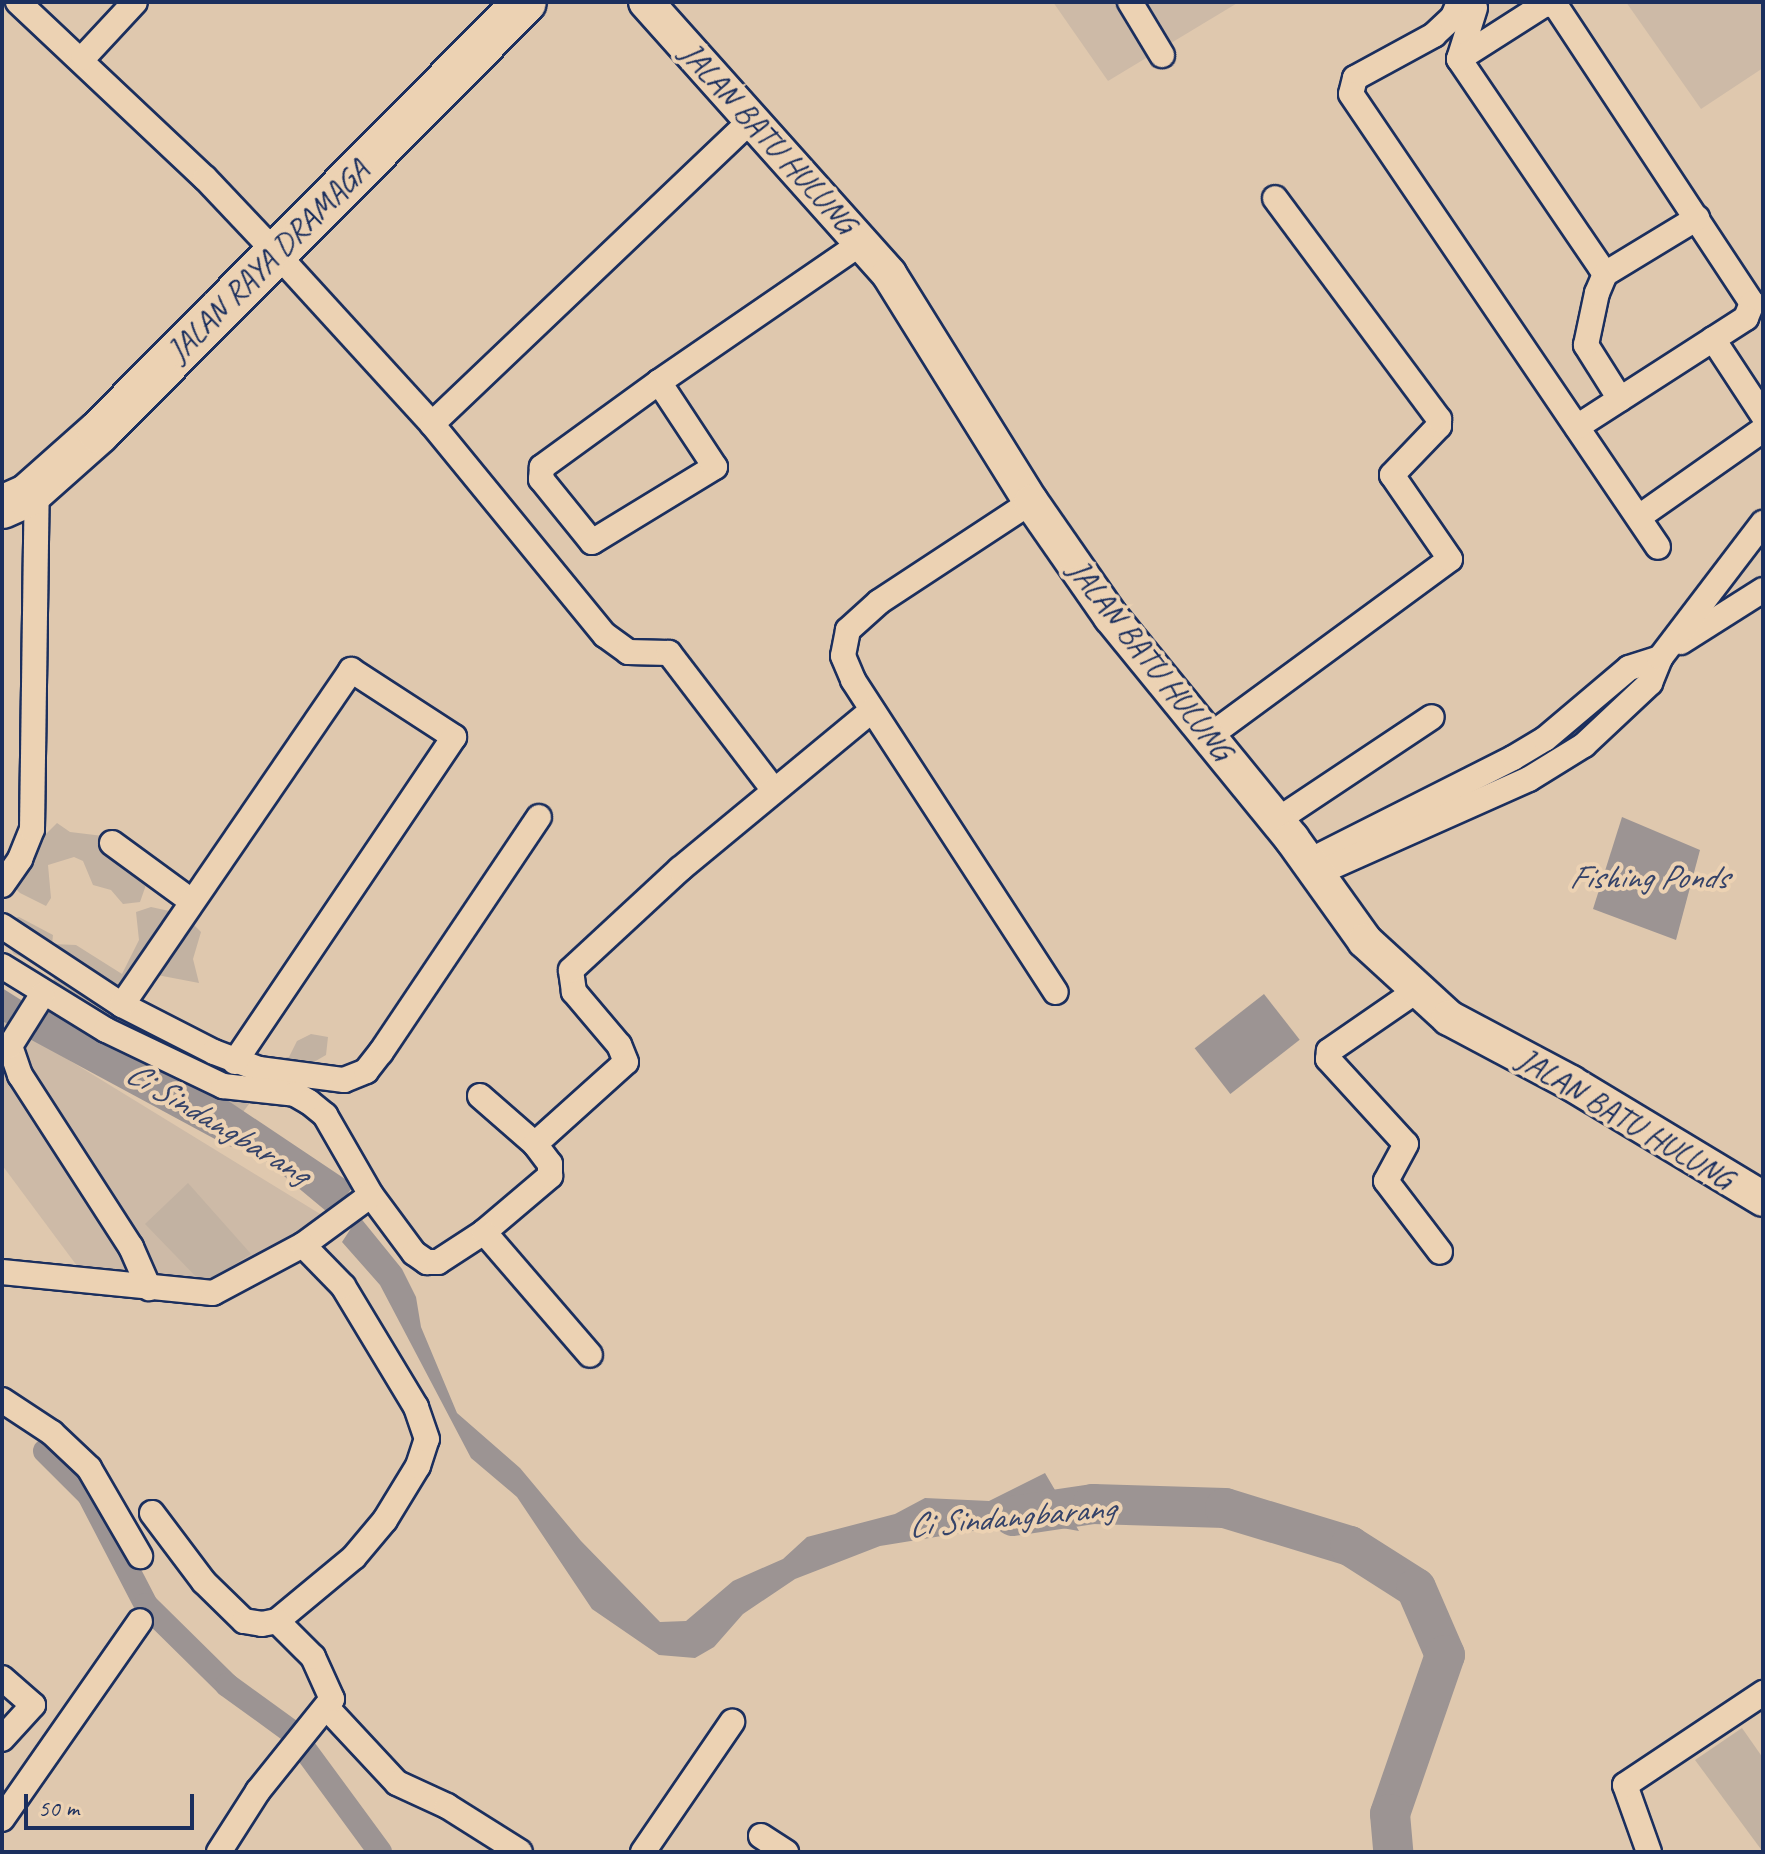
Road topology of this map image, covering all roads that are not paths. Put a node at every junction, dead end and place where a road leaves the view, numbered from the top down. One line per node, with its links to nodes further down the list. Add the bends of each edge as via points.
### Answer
1 (18, 2): 8 (street)
2 (135, 2): 8 (street)
3 (646, 2): 10 (street, JALAN BATU HULUNG)
4 (1130, 2): 7 (street)
5 (520, 4): 14 (highway, JALAN RAYA DRAMAGA)
6 (1469, 4): 9 (street); 21 (street, via 1434,35 1355,78 1351,94)
7 (1162, 55)
8 (83, 58): 14 (street)
9 (1459, 59): 12 (street, via 1551,3); 15 (street)
10 (752, 119): 13 (street, JALAN BATU HULUNG); 20 (street)
11 (1275, 198): 32 (street, via 1439,419 1439,426 1392,475 1450,559)
12 (1697, 218): 15 (street); 16 (street, via 1752,303 1746,318)
13 (863, 242): 17 (street); 23 (street, JALAN BATU HULUNG, via 918,315)
14 (276, 253): 20 (street); 24 (highway, JALAN RAYA DRAMAGA)
15 (1605, 274): 18 (street, via 1586,345)
16 (1713, 339): 18 (street); 19 (street)
17 (659, 382): 17 (street, via 542,467 541,479 592,542 715,467)
18 (1620, 399): 21 (street)
19 (1763, 415)
20 (432, 424): 33 (street, via 605,635 628,652 669,653)
21 (1577, 427): 25 (street)
22 (1763, 430): 25 (street)
23 (1031, 502): 30 (street, via 879,602 848,630 845,665); 32 (street, JALAN BATU HULUNG, via 1131,644)
24 (13, 503): 38 (street, via 32,829)
25 (1639, 517): 27 (street)
26 (1763, 523): 29 (street)
27 (1658, 547)
28 (1763, 590): 29 (street)
29 (1668, 652): 37 (street, via 1629,668 1573,717 1513,758)
30 (872, 710): 33 (street); 43 (street)
31 (1432, 717): 35 (street)
32 (1208, 737): 35 (street, JALAN BATU HULUNG)
33 (773, 789): 49 (street, via 571,970 569,984 619,1045 626,1062)
34 (539, 817): 47 (street, via 366,1071 327,1080)
35 (1276, 821): 37 (street, JALAN BATU HULUNG)
36 (112, 843): 39 (street)
37 (1313, 867): 42 (street, JALAN BATU HULUNG, via 1365,941)
38 (2, 885)
39 (190, 900): 45 (street); 47 (street, via 351,670 454,737)
40 (2, 926): 45 (street)
41 (2, 966): 44 (street)
42 (1416, 991): 51 (street, JALAN BATU HULUNG, via 1449,1018 1571,1083); 54 (street, via 1329,1051 1328,1059 1406,1144 1386,1181)
43 (1056, 992)
44 (39, 1001): 46 (street); 50 (street, via 223,1086 295,1094 309,1102 325,1115)
45 (122, 1005): 47 (street)
46 (11, 1040): 56 (street, via 35,1100 109,1212)
47 (235, 1062)
48 (480, 1096): 49 (street)
49 (535, 1144): 52 (street, via 550,1164 550,1176)
50 (365, 1199): 52 (street, via 427,1262 438,1262); 53 (street)
51 (1763, 1199)
52 (484, 1232): 57 (street)
53 (303, 1245): 56 (street, via 223,1290); 62 (street, via 343,1286 416,1407 427,1439 418,1466 385,1520 354,1557)
54 (1440, 1252)
55 (2, 1272): 56 (street)
56 (149, 1288)
57 (590, 1355)
58 (2, 1400): 60 (street, via 52,1433 89,1468)
59 (152, 1513): 62 (street, via 186,1563 244,1621)
60 (140, 1556)
61 (140, 1621): 68 (street)
62 (277, 1621): 65 (street, via 313,1657 332,1699)
63 (2, 1678): 67 (street, via 33,1705)
64 (1763, 1693): 74 (street, via 1625,1785)
65 (328, 1709): 70 (street, via 288,1752); 71 (street, via 397,1783 447,1806)
66 (732, 1722): 72 (street)
67 (2, 1739)
68 (2, 1819)
69 (761, 1836): 73 (street)
70 (219, 1852)
71 (520, 1852)
72 (643, 1852)
73 (786, 1852)
74 (1649, 1852)

